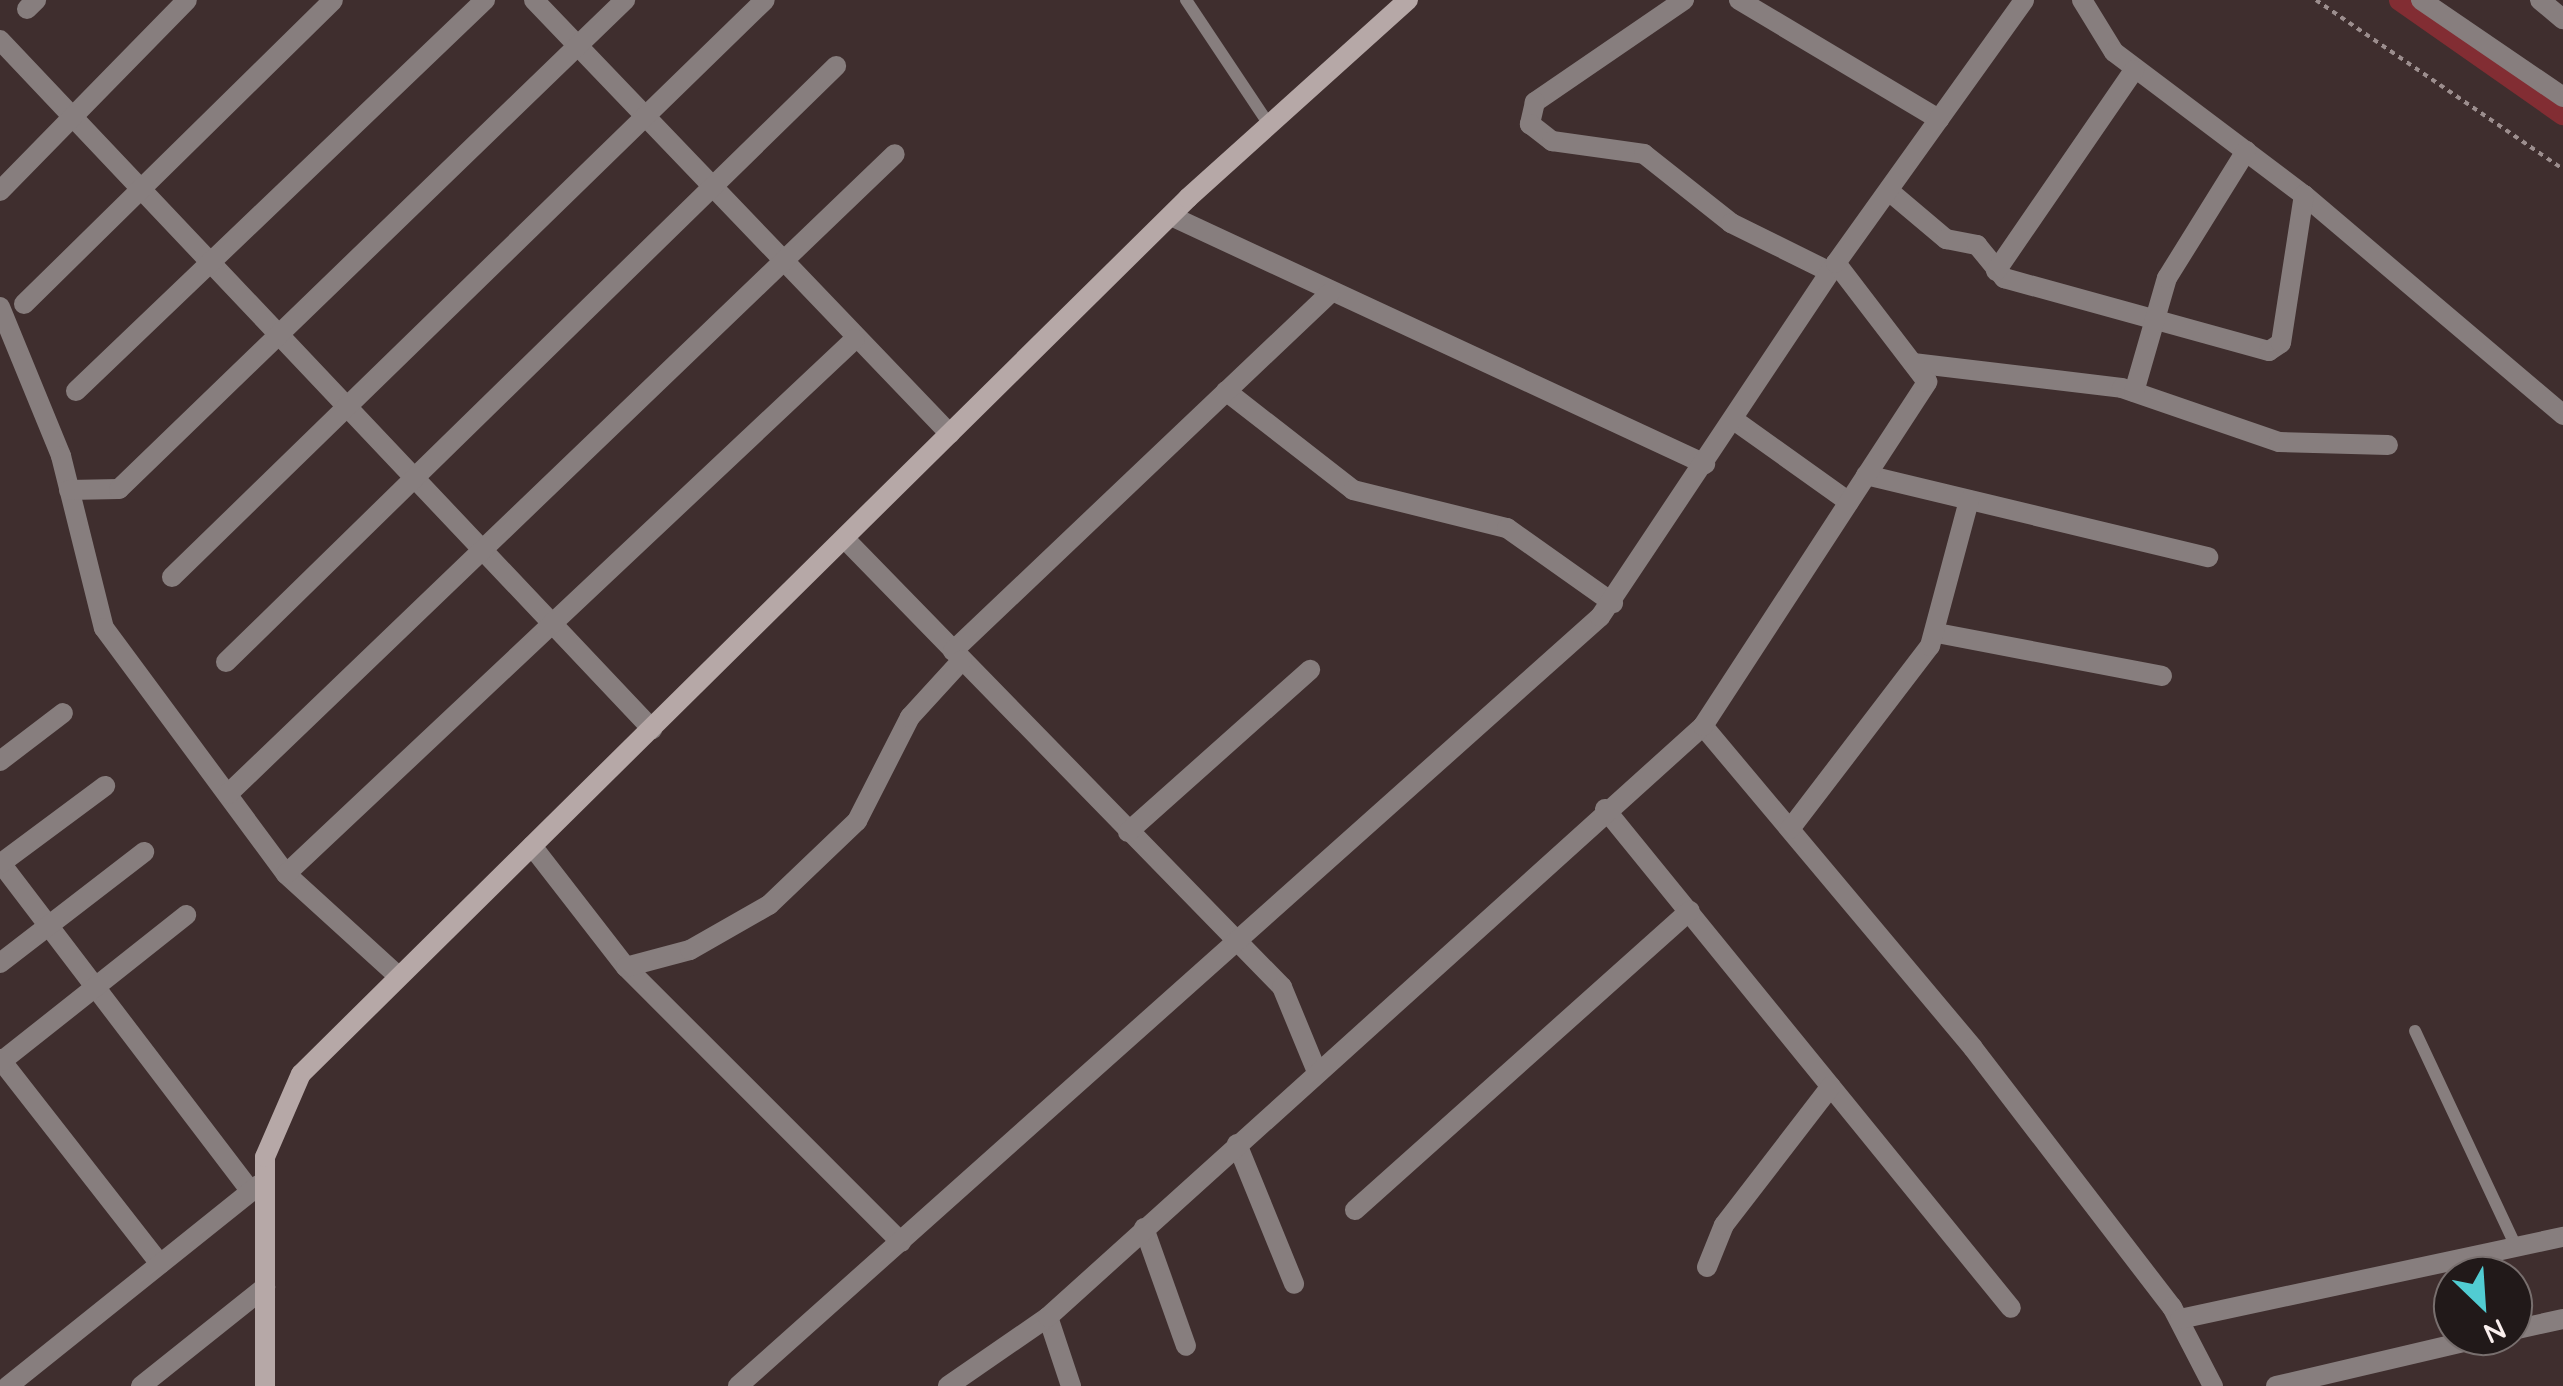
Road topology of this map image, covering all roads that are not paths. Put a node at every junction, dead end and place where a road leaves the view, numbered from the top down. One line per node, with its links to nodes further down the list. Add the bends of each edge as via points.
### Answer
1 (187, 0): 21 (street)
2 (333, 0): 27 (street)
3 (485, 0): 33 (street)
4 (534, 0): 17 (street)
5 (625, 0): 17 (street)
6 (765, 0): 22 (street)
7 (1186, 0): 24 (lane)
8 (1408, 0): 24 (street)
9 (1684, 0): 35 (street, via 1535,102 1530,124 1552,141 1644,154 1732,223)
10 (1739, 0): 23 (street)
11 (2024, 0): 23 (street)
12 (2082, 0): 19 (street)
13 (2421, 0): 20 (street)
14 (2540, 0): 15 (street)
15 (2563, 19)
16 (0, 42): 21 (street)
17 (576, 45): 22 (street); 41 (street)
18 (836, 66): 30 (street)
19 (2134, 70): 25 (street); 36 (street)
20 (2563, 97)
21 (71, 113): 27 (street); 28 (street)
22 (643, 118): 30 (street); 47 (street)
23 (1939, 120): 29 (street)
24 (1268, 124): 32 (street)
25 (2246, 152): 31 (street); 40 (street, via 2191,232)
26 (895, 154): 34 (street)
27 (142, 187): 33 (street); 38 (street)
28 (0, 191)
29 (1888, 191): 35 (street); 36 (street, via 1946,240 1977,245)
30 (711, 192): 34 (street); 54 (street)
31 (2304, 195): 40 (street, via 2276,349); 48 (street)
32 (1171, 216): 37 (street); 50 (street)
33 (212, 261): 41 (street); 44 (street)
34 (781, 264): 42 (street); 59 (street)
35 (1833, 268): 43 (street); 49 (street)
36 (1996, 271): 40 (street)
37 (1330, 292): 45 (street); 52 (street)
38 (24, 304)
39 (0, 307): 55 (street)
40 (2154, 320): 46 (street)
41 (279, 332): 47 (street); 55 (street, via 120,489)
42 (856, 339): 50 (street); 63 (street)
43 (1913, 363): 46 (street); 53 (street, via 1927,382)
44 (76, 391)
45 (1226, 392): 62 (street, via 1353,490 1507,528); 65 (street)
46 (2134, 392): 51 (street, via 2279,442)
47 (350, 406): 54 (street); 61 (street)
48 (2563, 415)
49 (1734, 420): 52 (street); 57 (street)
50 (950, 434): 58 (street)
51 (2388, 445)
52 (1705, 464): 62 (street)
53 (1866, 475): 56 (street); 57 (street)
54 (415, 477): 59 (street); 66 (street)
55 (69, 490): 74 (street, via 98,617)
56 (1969, 500): 60 (street); 64 (street)
57 (1849, 502): 70 (street)
58 (845, 539): 65 (street); 71 (street)
59 (482, 551): 63 (street); 74 (street)
60 (2208, 557)
61 (172, 577)
62 (1613, 603): 85 (street)
63 (546, 622): 71 (street); 81 (street)
64 (1937, 633): 68 (street); 76 (street)
65 (958, 655): 77 (street); 87 (street, via 910,717 857,821 770,905 690,950)
66 (226, 662)
67 (1310, 670): 77 (street)
68 (2162, 676)
69 (63, 713): 72 (street)
70 (1703, 726): 75 (street); 76 (street)
71 (652, 729): 78 (street)
72 (0, 761)
73 (105, 786): 80 (street)
74 (228, 794): 81 (street)
75 (1604, 809): 82 (street); 92 (street)
76 (1790, 829): 108 (street, via 1973,1048)
77 (1128, 832): 85 (street)
78 (532, 846): 87 (street); 88 (street)
79 (144, 852): 84 (street)
80 (0, 863): 84 (street)
81 (286, 874): 88 (street)
82 (1690, 911): 93 (street); 96 (street)
83 (186, 915): 89 (street)
84 (48, 924): 86 (street); 89 (street)
85 (1239, 946): 92 (street, via 1292,1000); 99 (street)
86 (0, 964)
87 (626, 967): 99 (street)
88 (398, 976): 95 (street, via 301,1074)
89 (95, 986): 91 (street); 95 (street)
90 (2415, 1031): 100 (lane)
91 (1, 1060): 101 (street)
92 (1317, 1072): 94 (street)
93 (1831, 1086): 102 (street, via 1724,1225); 105 (street)
94 (1237, 1144): 97 (street); 103 (street)
95 (258, 1186): 101 (street); 104 (street)
96 (1355, 1210)
97 (1144, 1228): 106 (street); 110 (street)
98 (2563, 1237): 100 (street)
99 (901, 1242): 116 (street)
100 (2516, 1247): 108 (street)
101 (160, 1264): 113 (street)
102 (1707, 1267)
103 (1294, 1284)
104 (264, 1287): 114 (street); 115 (street)
105 (2011, 1308)
106 (1048, 1318): 112 (street); 117 (street)
107 (2563, 1318): 109 (street)
108 (2180, 1319): 118 (street)
109 (2533, 1325)
110 (1186, 1346)
111 (2433, 1349): 119 (street)
112 (954, 1384)
113 (8, 1386)
114 (141, 1386)
115 (264, 1386)
116 (738, 1386)
117 (1071, 1386)
118 (2213, 1386)
119 (2276, 1386)

